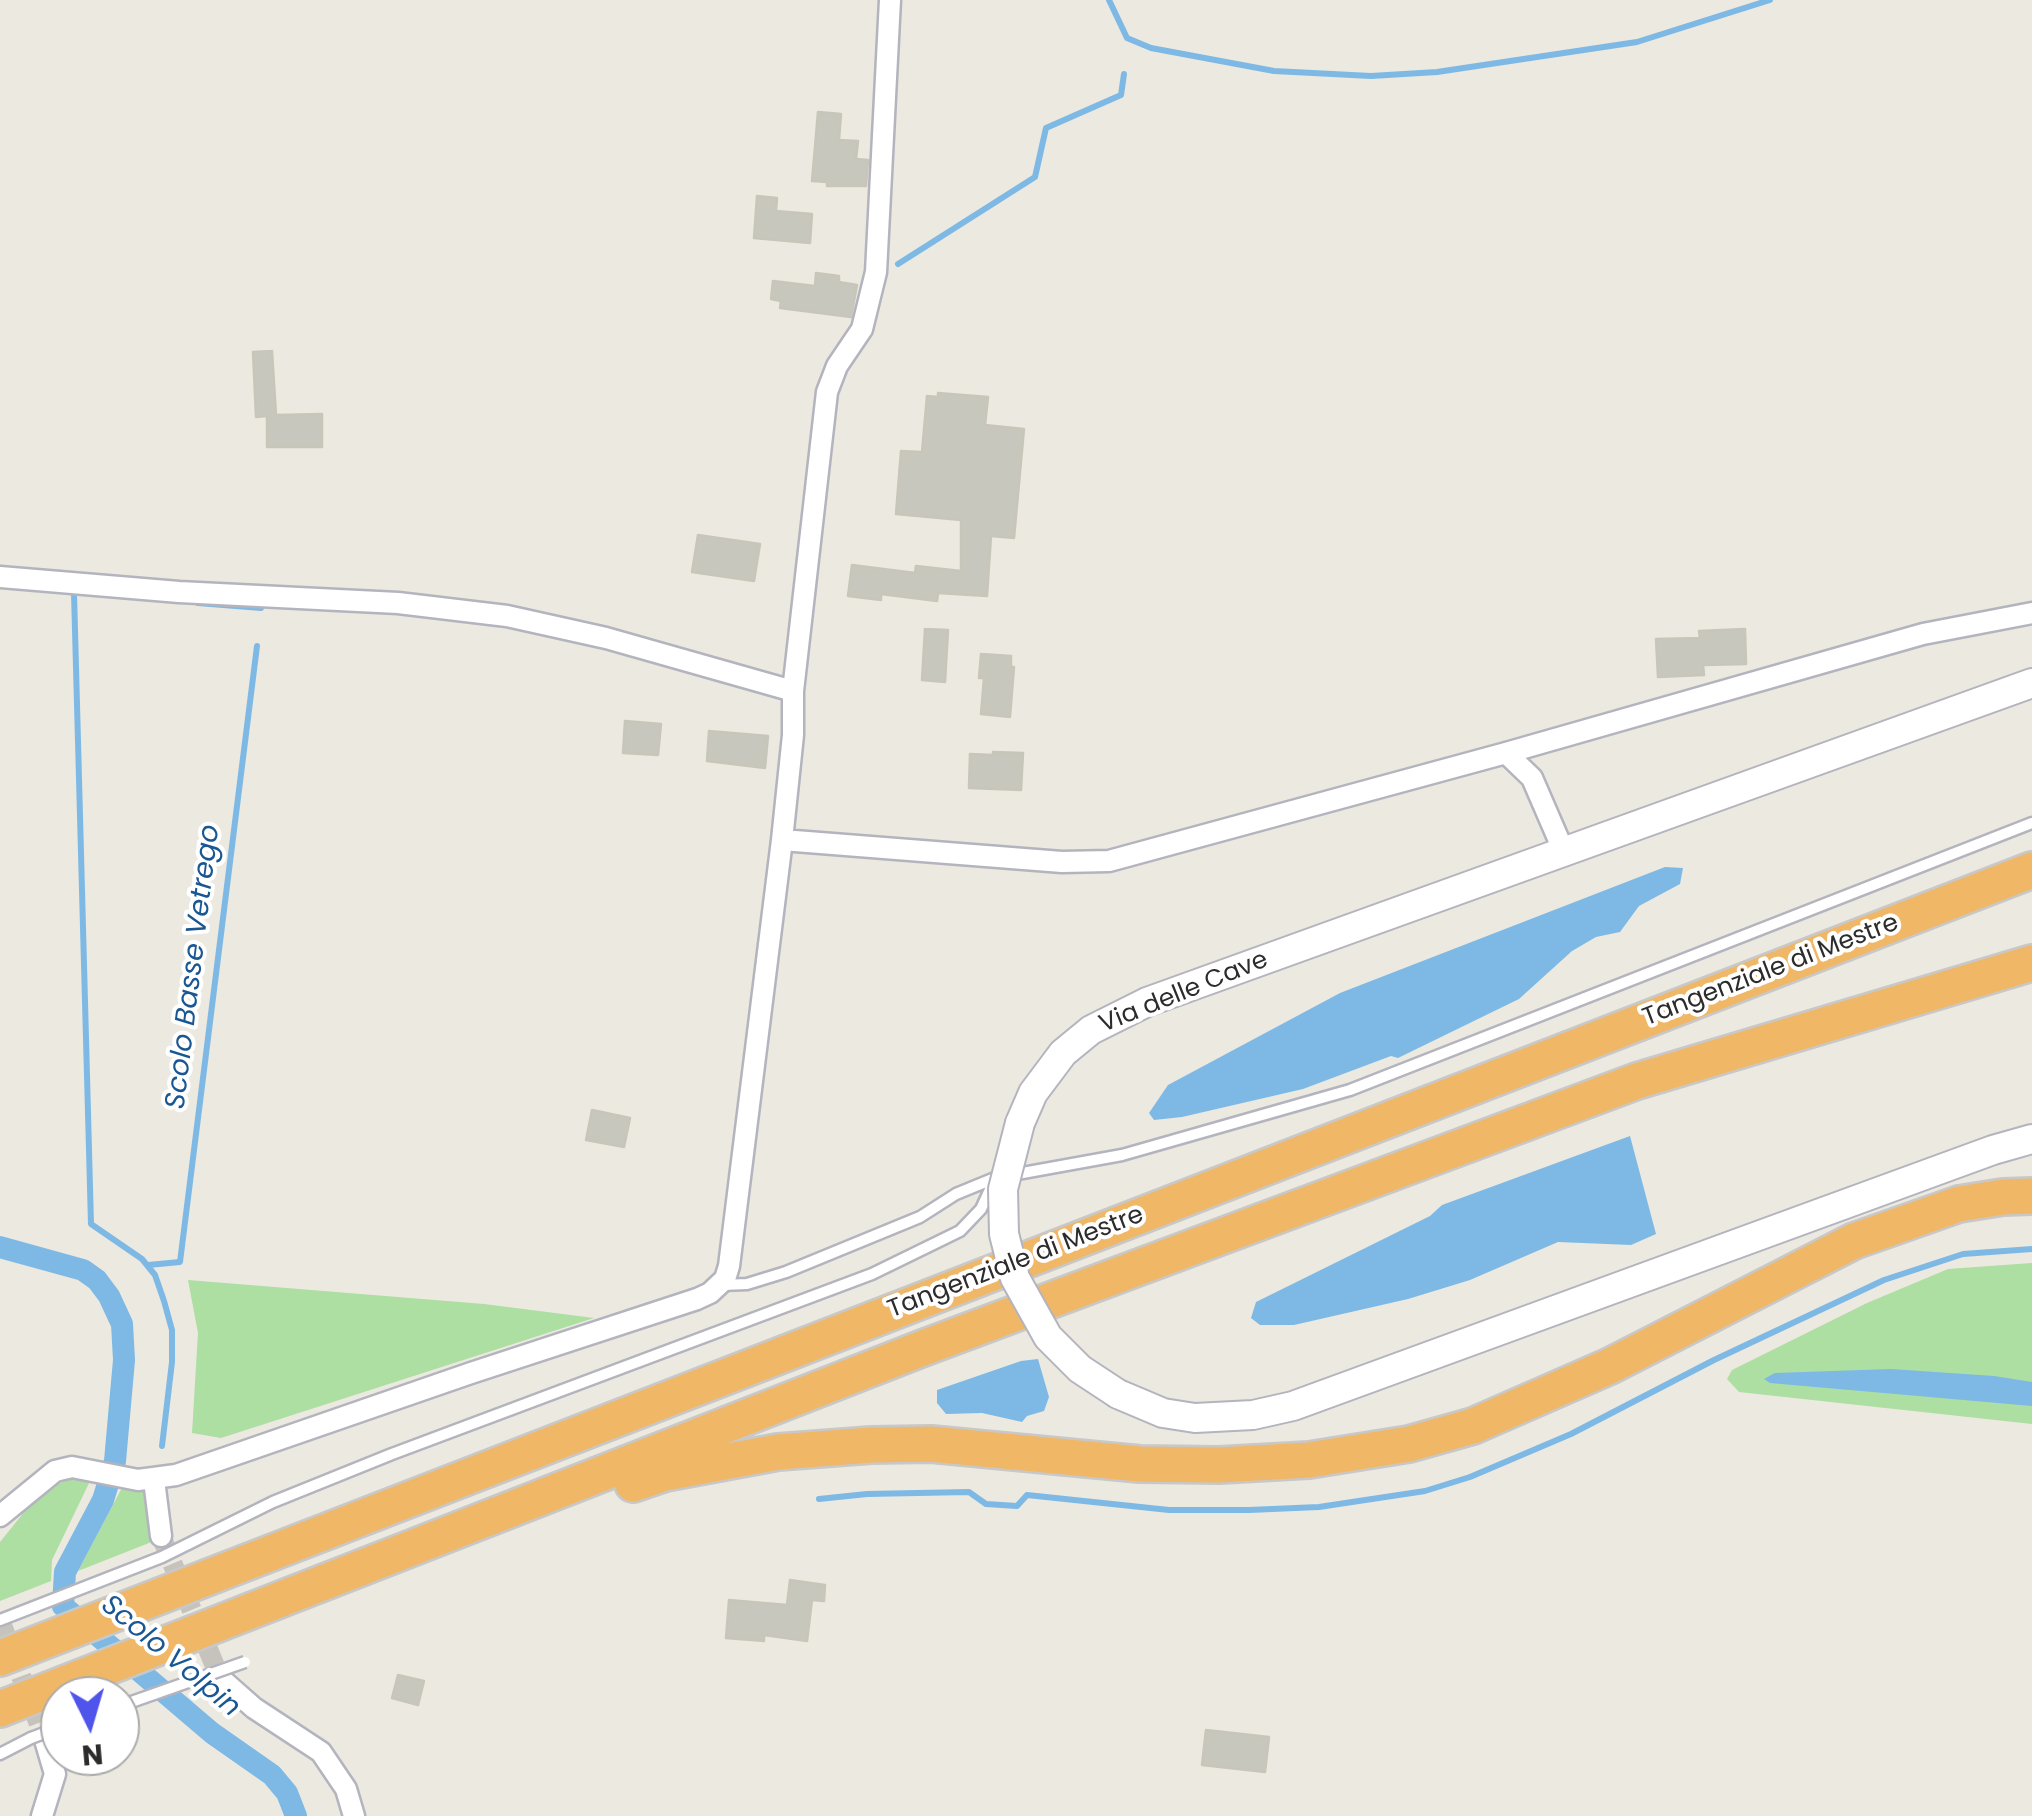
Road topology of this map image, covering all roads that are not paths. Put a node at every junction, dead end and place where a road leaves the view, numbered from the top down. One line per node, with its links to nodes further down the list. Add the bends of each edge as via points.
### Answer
1 (890, 0): 5 (street, via 876,272 862,328 827,392)
2 (0, 577): 5 (street, via 508,616)
3 (2032, 613): 6 (street, via 1923,634)
4 (2032, 683): 9 (main road, Via delle Cave)
5 (793, 691): 8 (street)
6 (1506, 753): 8 (street, via 1109,861); 9 (street, via 1532,778)
7 (2032, 823): 13 (lane, via 1350,1090 1122,1156)
8 (782, 840): 15 (street, via 729,1266)
9 (1564, 852): 12 (main road, Via delle Cave, bridge, via 1147,1002 1091,1030 1064,1054 1032,1092 1003,1188 1004,1234 1015,1278 1056,1346 1118,1394 1163,1413 1253,1416)
10 (2032, 870): 20 (highway, Tangenziale di Mestre, via 154,1597)
11 (2032, 963): 19 (highway, via 1637,1081 923,1348)
12 (2032, 1139)
13 (996, 1178): 15 (lane, via 920,1218 786,1272); 18 (lane, via 982,1209 960,1231 872,1274)
14 (2032, 1196): 19 (highway, via 1959,1204 1854,1241 1610,1366 1473,1426 1409,1444 1218,1466 931,1444 778,1452 665,1474)
15 (721, 1285): 16 (street, via 697,1299 176,1476)
16 (146, 1480): 17 (street, via 55,1470); 18 (street)
17 (0, 1516)
18 (162, 1546): 20 (lane)
19 (346, 1575): 24 (highway)
20 (8, 1636)
21 (245, 1662): 23 (lane, bridge)
22 (220, 1678): 29 (street, via 321,1752 346,1789)
23 (140, 1699)
24 (0, 1709)
25 (40, 1737): 26 (lane)
26 (0, 1754)
27 (54, 1776): 28 (street)
28 (42, 1816)
29 (354, 1816)

